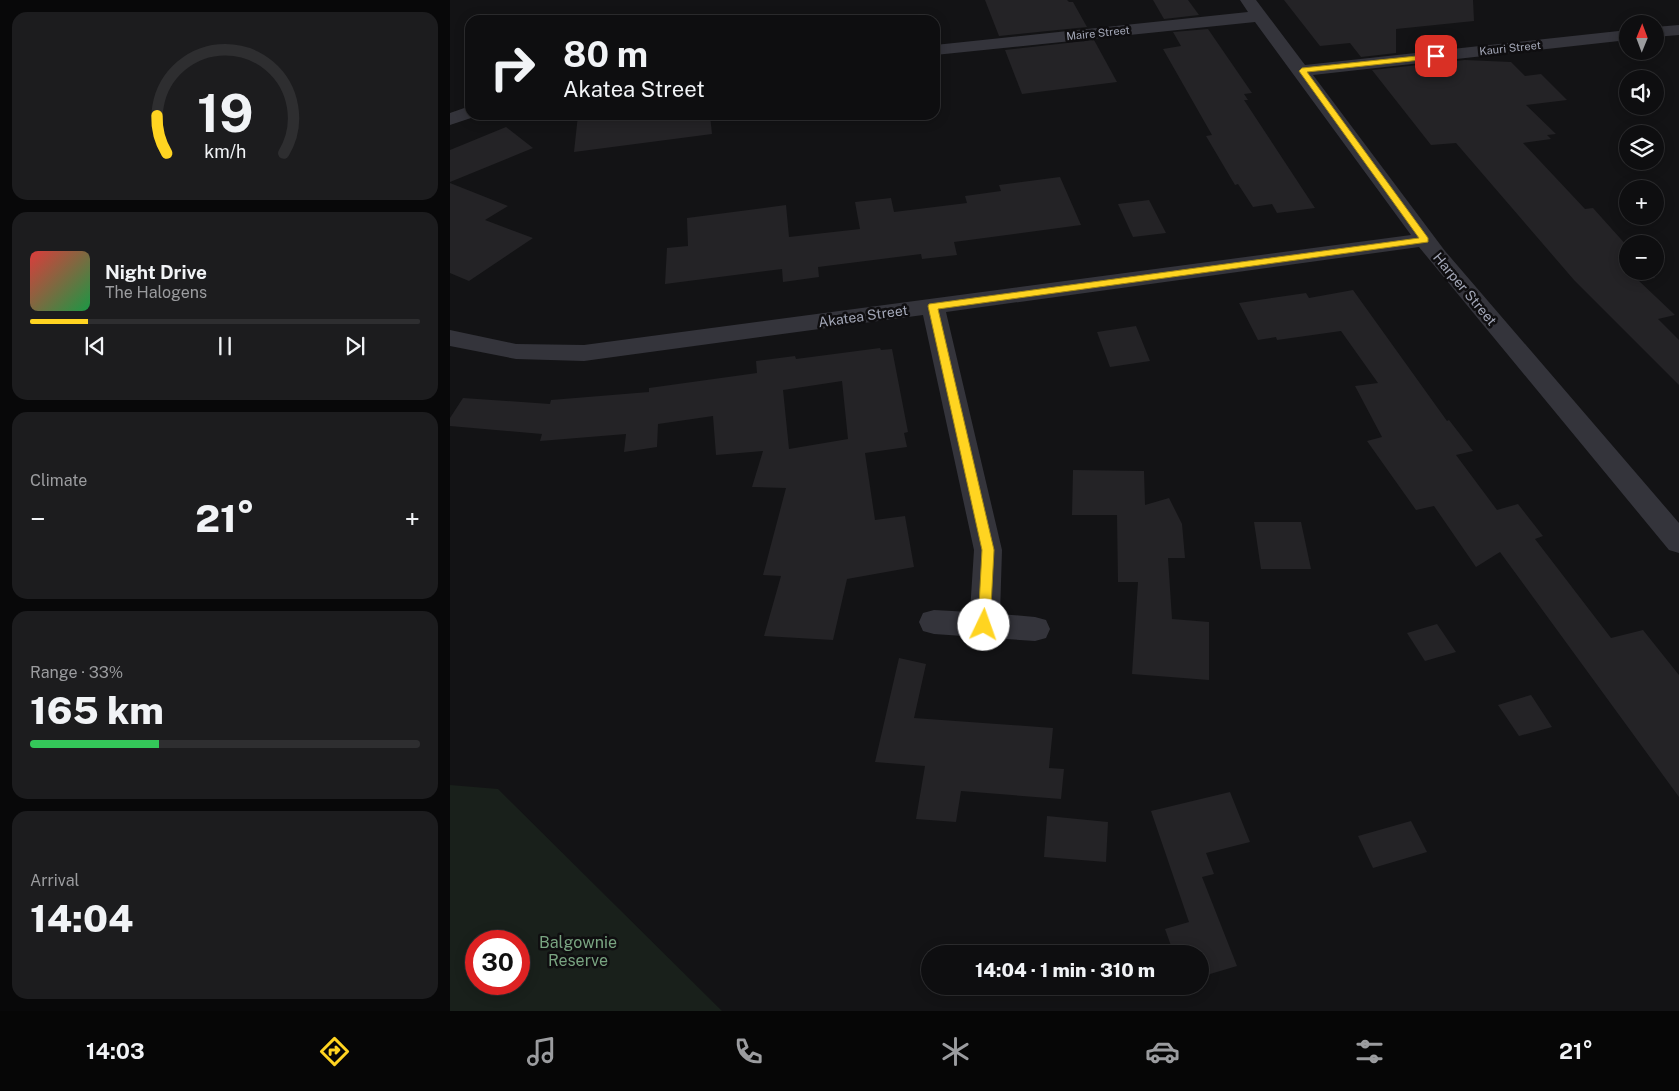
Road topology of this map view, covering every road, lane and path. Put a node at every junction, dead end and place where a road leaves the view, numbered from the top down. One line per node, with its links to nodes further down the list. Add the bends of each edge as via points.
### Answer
1 (1248, 0): 2 (street, Harper Street)
2 (1260, 16): 6 (street, Maire Street); 7 (street, Harper Street)
3 (1664, 32): 4 (street)
4 (1677, 32)
5 (1619, 36): 7 (street, Kauri Street)
6 (940, 49)
7 (1302, 71): 10 (street, Harper Street)
8 (465, 114): 9 (street)
9 (450, 119)
10 (1425, 240): 11 (street, Akatea Street); 13 (street, Harper Street)
11 (933, 306): 12 (street, Akatea Street, via 584,353 545,355 510,352); 15 (street, via 988,550)
12 (450, 338)
13 (1679, 542)
14 (934, 622): 15 (street)
15 (984, 625): 16 (street)
16 (1034, 629)

